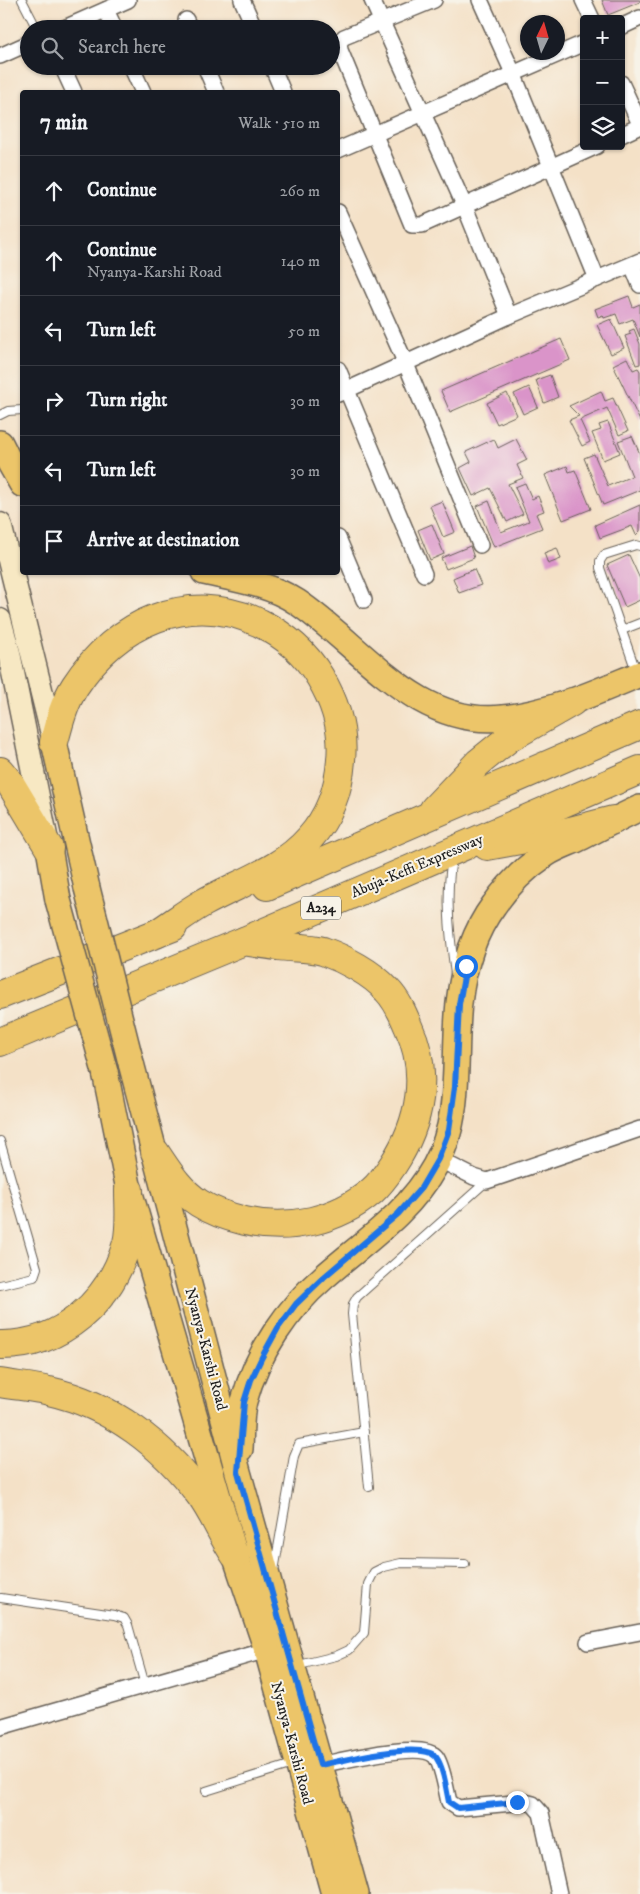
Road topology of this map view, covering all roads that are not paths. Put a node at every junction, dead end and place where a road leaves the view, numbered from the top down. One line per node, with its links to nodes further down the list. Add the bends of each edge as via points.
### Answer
1 (22, 0): 11 (lane)
2 (128, 0): 8 (street)
3 (242, 0): 14 (street)
4 (372, 0): 15 (street)
5 (434, 0): 15 (street)
6 (480, 0): 22 (street)
7 (583, 0): 9 (street)
8 (106, 10): 12 (street); 13 (street)
9 (590, 15)
10 (640, 18): 16 (street)
11 (33, 20)
12 (83, 20)
13 (111, 20)
14 (251, 20)
15 (382, 22): 17 (street); 32 (street)
16 (625, 24)
17 (340, 40)
18 (580, 45): 22 (street)
19 (20, 47): 21 (street)
20 (340, 50): 35 (street)
21 (0, 56)
22 (513, 73): 32 (street); 38 (street)
23 (66, 75): 27 (street)
24 (135, 75): 28 (street)
25 (209, 75): 29 (street)
26 (276, 75): 30 (street)
27 (73, 90)
28 (142, 90)
29 (215, 90)
30 (283, 90)
31 (625, 92): 33 (street)
32 (423, 112): 35 (street); 39 (street)
33 (640, 125): 34 (street)
34 (625, 133)
35 (374, 134): 36 (street); 39 (street, via 412,224 422,225)
36 (340, 149)
37 (589, 150): 38 (street)
38 (551, 168): 39 (street); 42 (street)
39 (465, 206): 44 (street)
40 (340, 216): 45 (street)
41 (636, 263): 42 (street); 43 (street)
42 (597, 280): 44 (street)
43 (640, 285)
44 (509, 316): 45 (street)
45 (406, 364): 46 (street); 53 (street)
46 (342, 392): 55 (street)
47 (20, 410): 48 (lane)
48 (0, 415)
49 (0, 443): 50 (main road)
50 (20, 480)
51 (0, 524): 64 (street)
52 (340, 543): 57 (street)
53 (480, 545)
54 (640, 546): 60 (lane, via 604,555 600,561)
55 (424, 574)
56 (218, 575): 62 (main road, via 272,589 297,602 401,688 440,709 473,718 502,719)
57 (364, 600)
58 (0, 620): 70 (street)
59 (640, 623): 60 (lane)
60 (622, 630): 61 (lane)
61 (639, 675): 62 (main road)
62 (572, 702): 68 (highway, via 502,744 478,763)
63 (640, 725): 68 (highway)
64 (54, 742): 72 (highway, via 74,688 94,661 116,639 155,619 180,611 232,612 278,632 299,648 327,688 338,718 342,752 335,792 320,824 297,851 277,865 203,903); 79 (main road, Nyanya-Karshi Road, bridge, via 86,888)
65 (640, 770): 71 (highway, Abuja-Keffi Expressway / A234)
66 (0, 771): 70 (highway)
67 (640, 808): 69 (main road)
68 (426, 817): 72 (highway)
69 (613, 820): 71 (highway, via 538,838); 75 (main road, via 547,854 516,876 478,932 466,966)
70 (49, 848): 82 (main road, Nyanya-Karshi Road, bridge, via 58,900 105,1072)
71 (453, 850): 73 (highway, Abuja-Keffi Expressway / A234); 75 (lane, via 448,899)
72 (156, 934): 74 (highway)
73 (244, 941): 76 (highway, Abuja-Keffi Expressway / A234); 79 (highway, via 323,952 367,973 388,990 402,1011 420,1060 422,1086 411,1132 400,1154 372,1191 349,1207 321,1219 294,1225 261,1225 200,1204 179,1186)
74 (0, 995)
75 (459, 1004): 80 (main road, via 455,1087 449,1130)
76 (0, 1042)
77 (640, 1129): 81 (street)
78 (1, 1147): 83 (lane, via 37,1268 34,1276)
79 (155, 1152): 87 (main road, Nyanya-Karshi Road)
80 (438, 1159): 81 (street, via 474,1178); 87 (main road, via 421,1188 398,1214 324,1277 296,1304 278,1328 251,1380 244,1402)
81 (487, 1181): 86 (lane, via 353,1304)
82 (129, 1190): 84 (highway, via 127,1242 118,1270 104,1293 58,1331 25,1343); 89 (main road, Nyanya-Karshi Road)
83 (0, 1285)
84 (0, 1345)
85 (0, 1383): 89 (highway, via 73,1398 129,1425 154,1443 202,1497)
86 (364, 1432): 88 (lane); 91 (lane, via 299,1444 294,1456)
87 (238, 1472): 91 (main road, Nyanya-Karshi Road)
88 (369, 1487)
89 (235, 1555): 95 (main road, Nyanya-Karshi Road)
90 (465, 1564): 96 (lane, via 401,1563 374,1572 368,1584 364,1633 349,1650)
91 (271, 1590): 96 (main road, Nyanya-Karshi Road)
92 (1, 1598): 97 (lane, via 124,1618)
93 (640, 1632): 94 (street)
94 (588, 1642)
95 (267, 1650): 97 (street); 99 (main road, Nyanya-Karshi Road)
96 (293, 1667): 99 (main road, Nyanya-Karshi Road)
97 (145, 1685): 98 (street)
98 (0, 1726)
99 (309, 1764): 100 (lane); 101 (main road, Nyanya-Karshi Road); 102 (main road, Nyanya-Karshi Road); 103 (street, via 406,1749 428,1752 439,1762 449,1802 458,1808 533,1804 541,1813)
100 (206, 1791)
101 (334, 1894)
102 (356, 1894)
103 (559, 1894)

